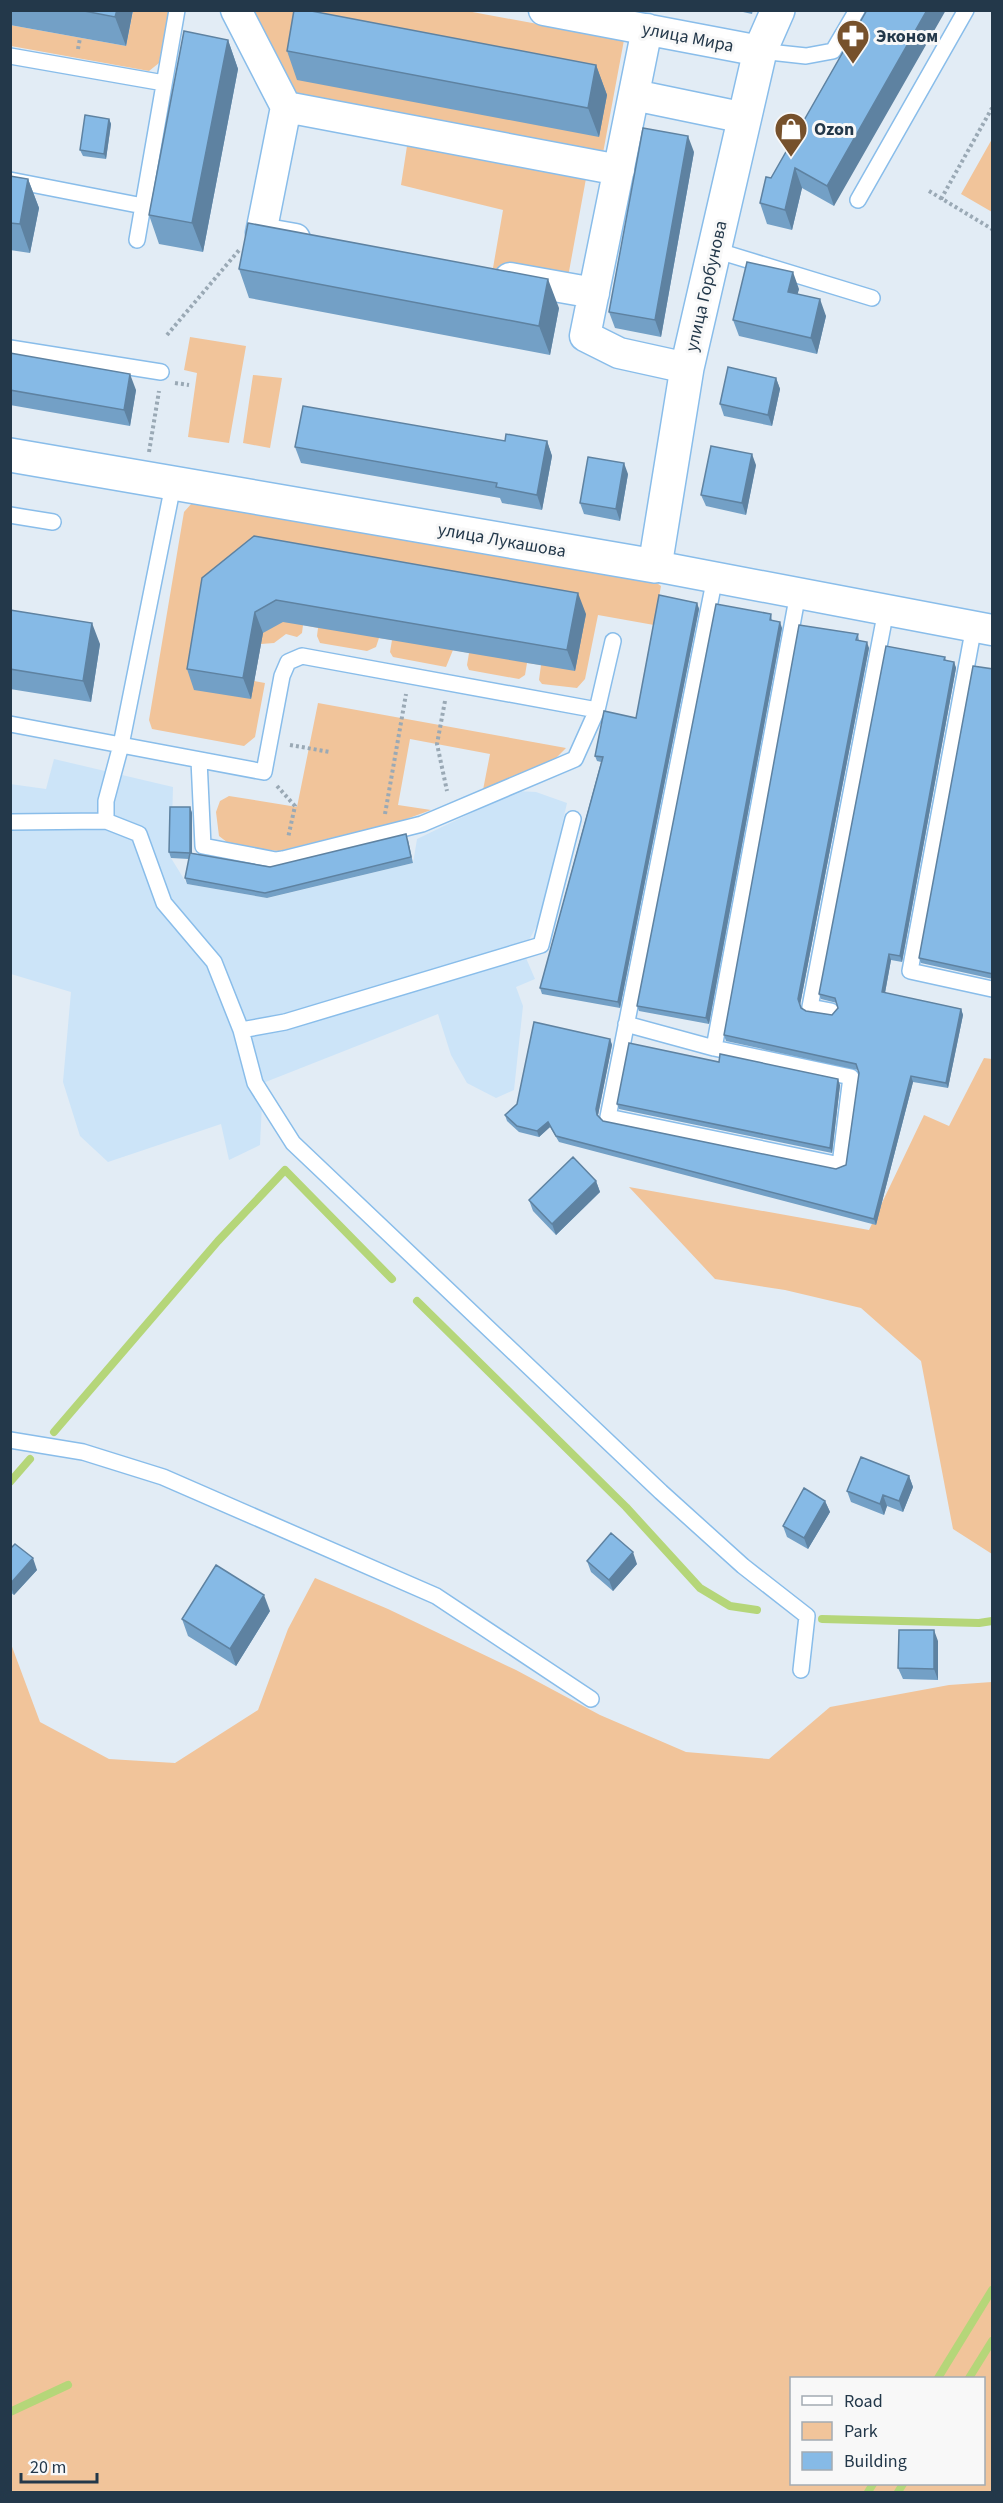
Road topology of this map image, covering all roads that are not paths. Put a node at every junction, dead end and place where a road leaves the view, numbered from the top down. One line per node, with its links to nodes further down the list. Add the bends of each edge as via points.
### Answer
1 (177, 10): 10 (lane)
2 (236, 10): 12 (street)
3 (544, 10): 7 (street, улица Мира)
4 (778, 10): 8 (street, улица Горбунова)
5 (857, 10): 8 (lane, via 833,51 806,56)
6 (966, 10): 16 (lane)
7 (647, 29): 8 (street, улица Мира); 11 (street)
8 (760, 51): 13 (street, улица Горбунова)
9 (10, 56): 10 (lane)
10 (164, 82): 17 (lane)
11 (634, 95): 13 (street); 14 (street)
12 (286, 108): 14 (street); 19 (street, via 261,233)
13 (745, 118): 20 (street, улица Горбунова)
14 (619, 170): 22 (street)
15 (10, 180): 17 (lane)
16 (858, 200)
17 (143, 206): 18 (lane)
18 (137, 240)
19 (324, 244)
20 (715, 250): 23 (lane); 25 (street, улица Горбунова)
21 (482, 273): 22 (street)
22 (594, 293): 25 (street, via 585,336 619,353)
23 (872, 298)
24 (10, 348): 26 (lane)
25 (687, 368): 31 (street, улица Горбунова)
26 (163, 379)
27 (10, 455): 28 (street, улица Лукашова)
28 (173, 485): 31 (street, улица Лукашова); 39 (lane)
29 (10, 514): 30 (lane)
30 (53, 522)
31 (655, 566): 32 (street, улица Лукашова)
32 (715, 577): 33 (street, улица Лукашова); 46 (lane)
33 (798, 593): 34 (street, улица Лукашова); 48 (lane)
34 (886, 610): 35 (street, улица Лукашова); 45 (lane, via 810,1007)
35 (983, 628): 44 (lane, via 910,971)
36 (613, 641): 37 (lane)
37 (597, 710): 40 (lane, via 302,656 288,662 282,676 264,772); 40 (lane, via 575,759 422,824 276,860 203,846)
38 (10, 724): 39 (lane)
39 (122, 745): 40 (lane); 42 (lane, via 106,801)
40 (199, 760)
41 (573, 819): 47 (lane, via 541,945 285,1022)
42 (106, 821): 43 (lane); 47 (lane, via 140,834 164,903 214,962)
43 (10, 822)
44 (992, 988)
45 (831, 1011)
46 (626, 1024): 48 (lane); 48 (lane, via 608,1117 840,1165 851,1077)
47 (241, 1030): 50 (lane, via 255,1083 293,1143 661,1492 743,1566 807,1616)
48 (714, 1048)
49 (10, 1440): 51 (lane, via 83,1452 163,1477 436,1596)
50 (801, 1670)
51 (591, 1699)

